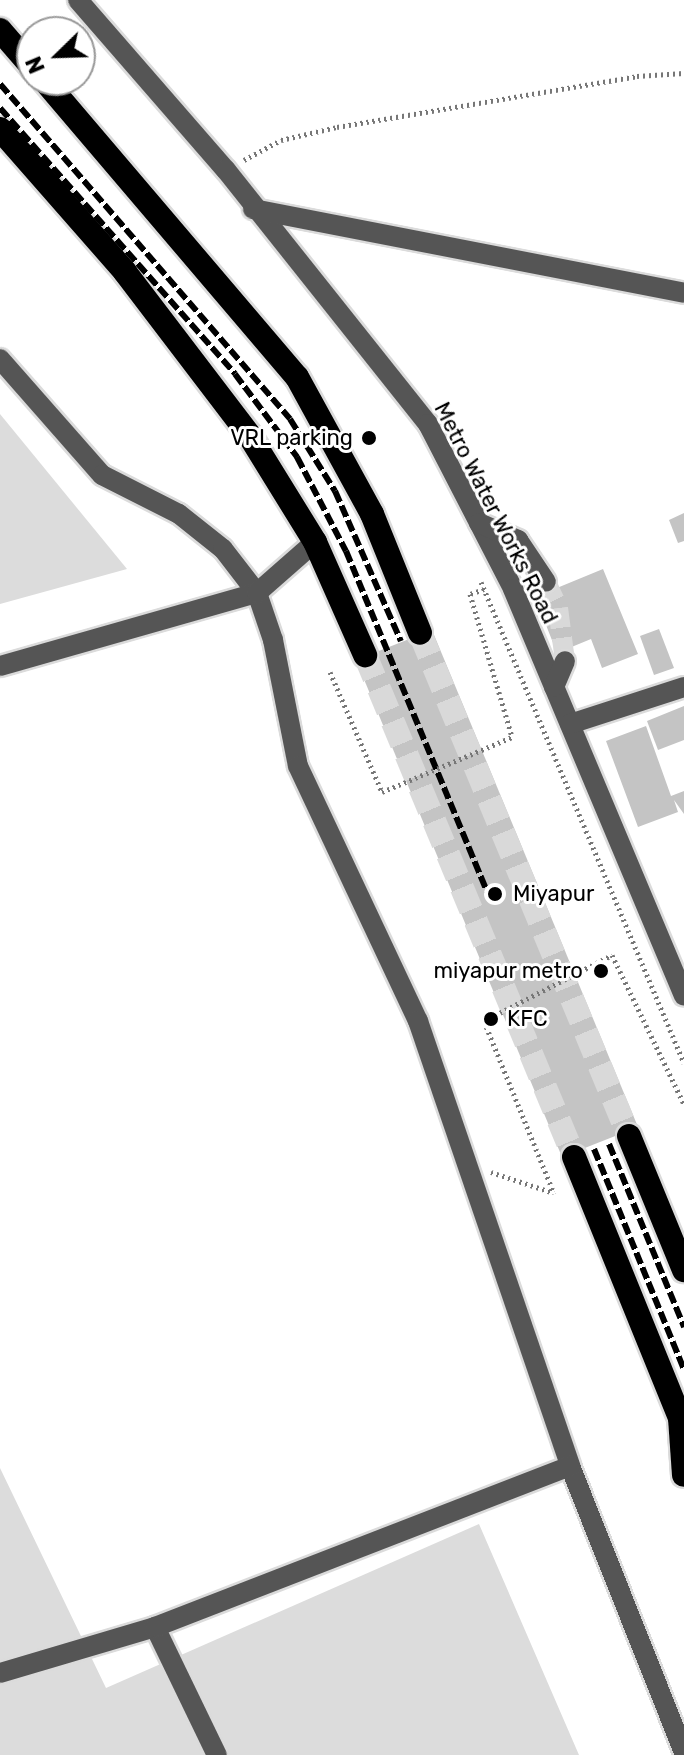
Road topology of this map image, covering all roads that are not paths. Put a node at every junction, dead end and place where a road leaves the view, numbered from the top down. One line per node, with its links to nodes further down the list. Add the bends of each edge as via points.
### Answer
1 (78, 0): 6 (street, Metro Water Works Road, via 226,170)
2 (0, 30): 3 (highway)
3 (16, 48)
4 (58, 96): 13 (highway, via 297,377 372,514)
5 (0, 129): 10 (highway, via 144,297 249,435)
6 (253, 209): 7 (street); 9 (street, Metro Water Works Road, via 374,351 428,424)
7 (684, 293)
8 (0, 359): 12 (street, via 102,475 179,514 223,549)
9 (479, 523): 11 (street, via 518,540); 17 (street, Metro Water Works Road)
10 (315, 542): 12 (street); 14 (highway)
11 (546, 582)
12 (257, 593): 16 (street); 25 (street, via 273,640 298,766 400,979)
13 (420, 633)
14 (365, 655)
15 (565, 661): 17 (street)
16 (0, 666)
17 (554, 687): 19 (street, Metro Water Works Road)
18 (684, 687): 19 (street)
19 (570, 724): 20 (street, Metro Water Works Road)
20 (683, 986)
21 (629, 1136): 23 (highway)
22 (574, 1157): 24 (highway)
23 (684, 1270)
24 (682, 1423): 26 (highway)
25 (570, 1466): 27 (street); 29 (street)
26 (684, 1475)
27 (155, 1627): 28 (street); 30 (street)
28 (0, 1673)
29 (684, 1752)
30 (217, 1755)

